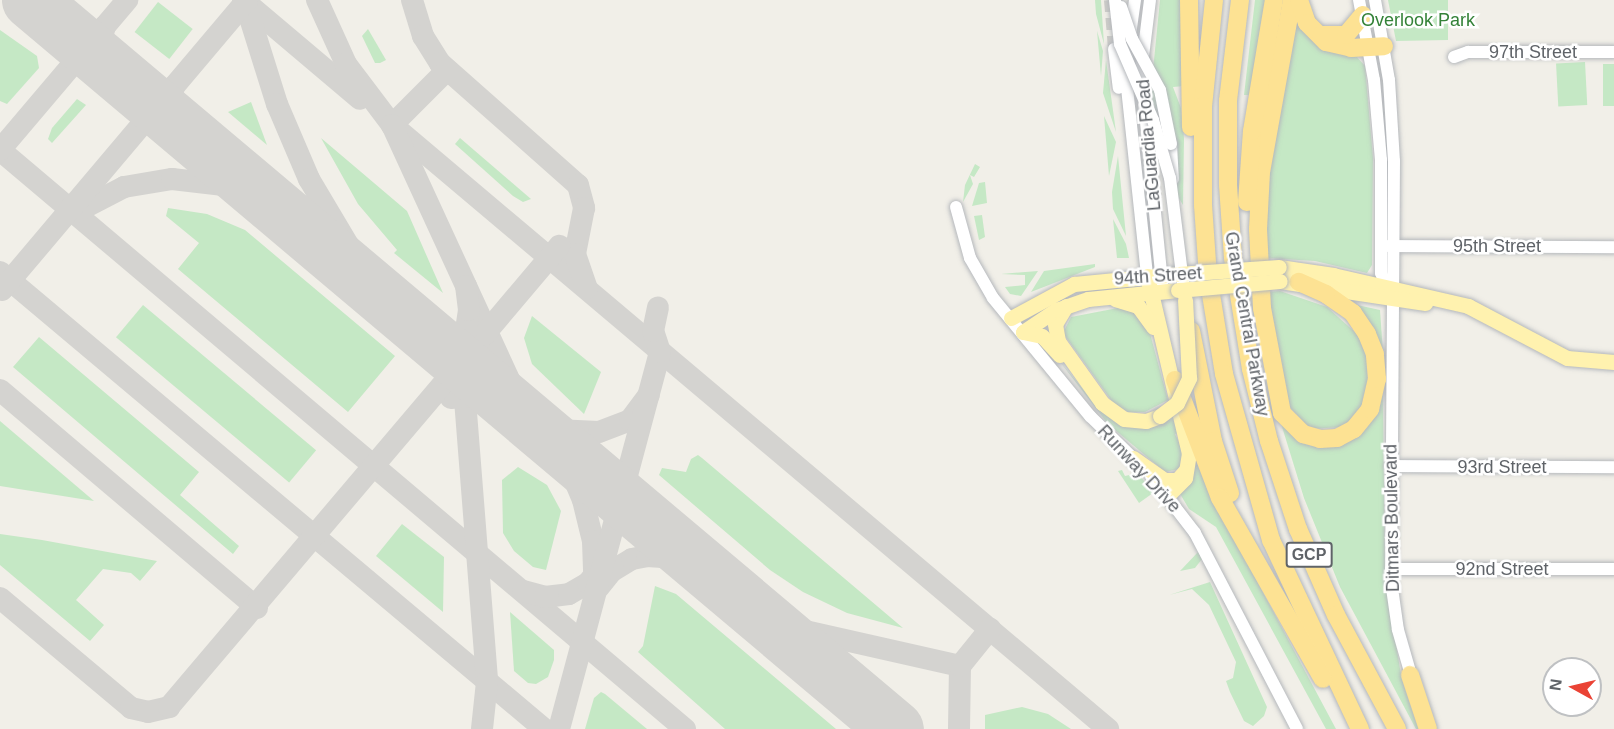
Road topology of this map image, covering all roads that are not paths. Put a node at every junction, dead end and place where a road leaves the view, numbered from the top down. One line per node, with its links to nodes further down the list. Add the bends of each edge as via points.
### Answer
1 (1135, 0): 17 (street, LaGuardia Road, via 1124,60)
2 (1150, 0): 25 (street, LaGuardia Road, via 1141,72)
3 (1189, 0): 29 (highway, via 1192,149)
4 (1214, 0): 29 (highway, Grand Central Parkway / GCP, via 1202,141 1204,239)
5 (1240, 0): 34 (highway, Grand Central Parkway / GCP, via 1228,100 1227,168 1233,258)
6 (1274, 0): 34 (highway, via 1249,156)
7 (1292, 0): 24 (highway, via 1261,172 1258,229 1262,308 1275,392 1285,418 1309,436 1337,438 1354,429 1370,409 1377,379 1375,354 1353,314 1326,294)
8 (1299, 0): 12 (highway)
9 (1375, 0): 13 (street, Ditmars Boulevard)
10 (1118, 3): 18 (street, bridge, via 1120,44 1156,128); 18 (street, bridge, via 1166,110)
11 (1361, 7): 12 (highway, via 1342,36 1327,37); 13 (street, Ditmars Boulevard)
12 (1312, 30): 13 (highway, via 1335,46)
13 (1377, 47): 20 (street, Ditmars Boulevard); 21 (street, Ditmars Boulevard, via 1394,152)
14 (1114, 49): 17 (street, via 1122,105)
15 (1614, 52): 16 (street, 97th Street, via 1468,52)
16 (1454, 57)
17 (1132, 132): 25 (street, LaGuardia Road)
18 (1175, 206): 25 (street, bridge)
19 (956, 207): 30 (street, Runway Drive, via 976,271)
20 (1381, 246): 21 (street, 95th Street); 26 (street, Ditmars Boulevard, via 1381,273)
21 (1394, 246): 22 (street, 95th Street); 26 (street, Ditmars Boulevard)
22 (1614, 246)
23 (1279, 274): 24 (main road, 94th Street); 25 (main road, 94th Street, bridge); 26 (main road, 94th Street)
24 (1299, 282): 26 (main road, 94th Street)
25 (1166, 285): 27 (main road, 94th Street); 30 (main road, 94th Street, via 1074,284); 32 (main road); 36 (main road, bridge, via 1189,378 1178,403 1160,416 1140,421 1119,417 1106,408); 44 (highway, bridge, via 1238,515)
26 (1390, 292): 33 (main road, 94th Street, via 1455,303 1486,313 1567,358); 39 (street, Ditmars Boulevard)
27 (1088, 299): 28 (main road, 94th Street); 32 (main road, via 1117,299 1138,306)
28 (1066, 306): 31 (main road, 94th Street); 36 (main road, via 1055,324 1056,336)
29 (1213, 313): 47 (highway, Grand Central Parkway / GCP, via 1238,433 1271,540)
30 (1011, 318): 31 (street, Runway Drive)
31 (1023, 332): 36 (main road, via 1042,336); 37 (street, Runway Drive, via 1094,421)
32 (1165, 347): 35 (main road)
33 (1614, 362)
34 (1251, 369): 48 (highway, Grand Central Parkway / GCP, via 1269,441 1298,529 1333,607)
35 (1175, 380): 38 (main road); 44 (highway, via 1211,478)
36 (1089, 386)
37 (1133, 458): 38 (main road, via 1169,480 1180,478); 41 (street, Runway Drive)
38 (1189, 463): 41 (main road, via 1182,482)
39 (1390, 466): 40 (street, 93rd Street); 42 (street, Ditmars Boulevard)
40 (1614, 467)
41 (1168, 495): 46 (street, Runway Drive, via 1195,533)
42 (1390, 569): 43 (street, 92nd Street); 45 (street, Ditmars Boulevard, via 1398,630)
43 (1614, 569)
44 (1281, 607): 47 (highway, via 1311,661)
45 (1410, 675): 49 (highway); 50 (street, Ditmars Boulevard)
46 (1297, 729)
47 (1359, 729)
48 (1397, 729)
49 (1428, 729)
50 (1436, 729)

